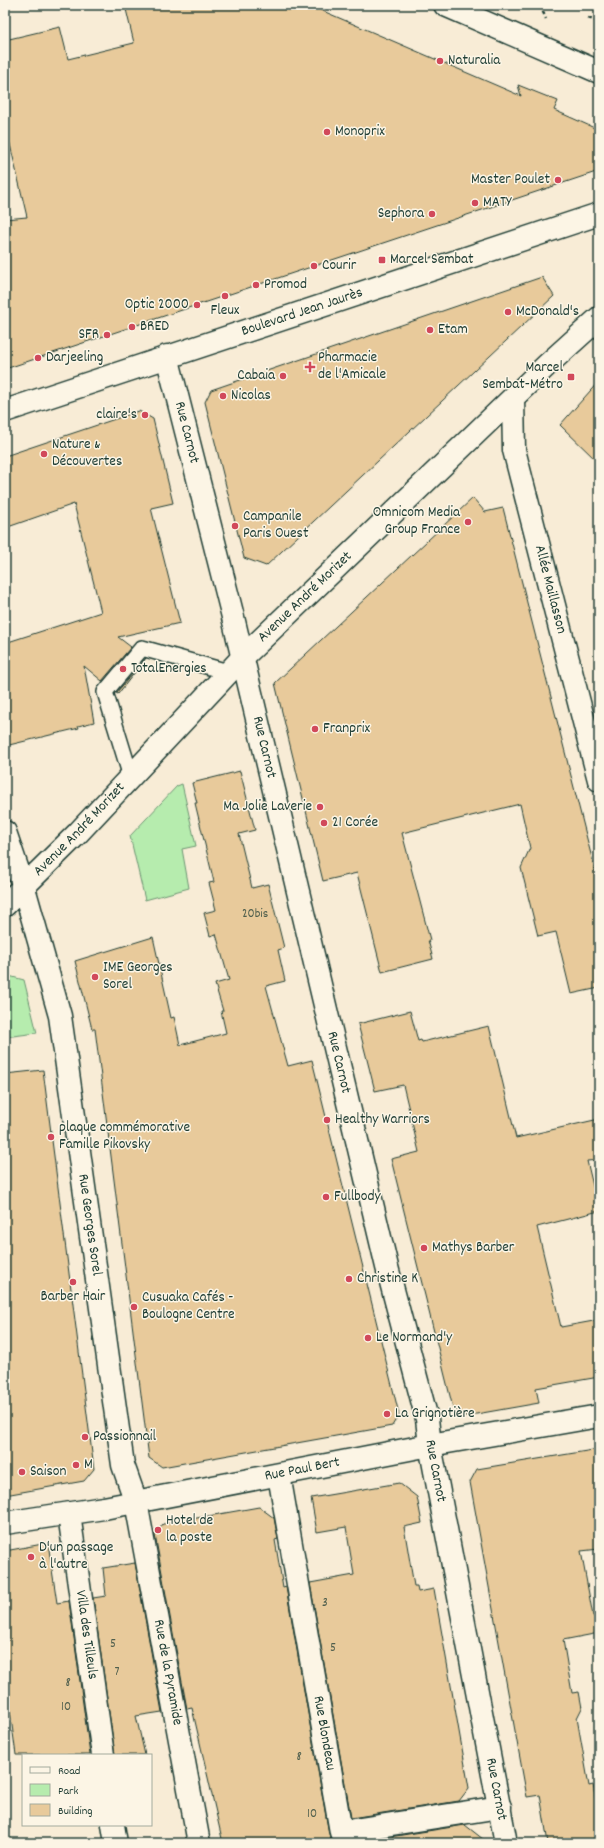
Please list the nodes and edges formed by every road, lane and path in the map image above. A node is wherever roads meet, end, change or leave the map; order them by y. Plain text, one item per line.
1 (445, 5) edge
2 (588, 18) dead end
3 (599, 22) edge
4 (599, 72) edge
5 (599, 214) edge
6 (599, 318) edge
7 (167, 356) junction
8 (513, 398) junction
9 (5, 411) edge
10 (235, 665) junction
11 (131, 777) junction
12 (599, 780) edge
13 (5, 832) edge
14 (24, 888) junction
15 (5, 905) edge
16 (5, 914) edge
17 (599, 1416) edge
18 (430, 1445) junction
19 (279, 1475) junction
20 (136, 1502) junction
21 (69, 1514) junction
22 (5, 1524) edge
23 (103, 1754) edge
24 (500, 1807) junction
25 (113, 1826) edge
26 (116, 1843) edge
27 (199, 1843) edge
28 (506, 1843) edge

1 - 4 street
2 - 3 path
5 - 7 street, Boulevard Jean Jaurès
6 - 8 street, Avenue André Morizet
7 - 9 street, Boulevard Jean Jaurès
7 - 10 street, Rue Carnot
8 - 10 street, Avenue André Morizet
8 - 12 street, Allée Maillasson
10 - 11 street, Avenue André Morizet
10 - 11 lane
10 - 18 street, Rue Carnot
11 - 14 street, Avenue André Morizet
13 - 14 street, Rue Georges Sorel
14 - 15 street, Avenue André Morizet
14 - 16 street, Avenue André Morizet
14 - 20 street, Rue Georges Sorel
17 - 18 street, Rue Paul Bert
18 - 19 street, Rue Paul Bert
18 - 24 street, Rue Carnot
19 - 20 street, Rue Paul Bert
19 - 24 street, Rue Blondeau
20 - 21 street, Rue Paul Bert
20 - 27 street, Rue de la Pyramide
21 - 22 street, Rue Paul Bert
21 - 23 street, Villa des Tilleuls
24 - 28 street, Rue Carnot
25 - 26 street

